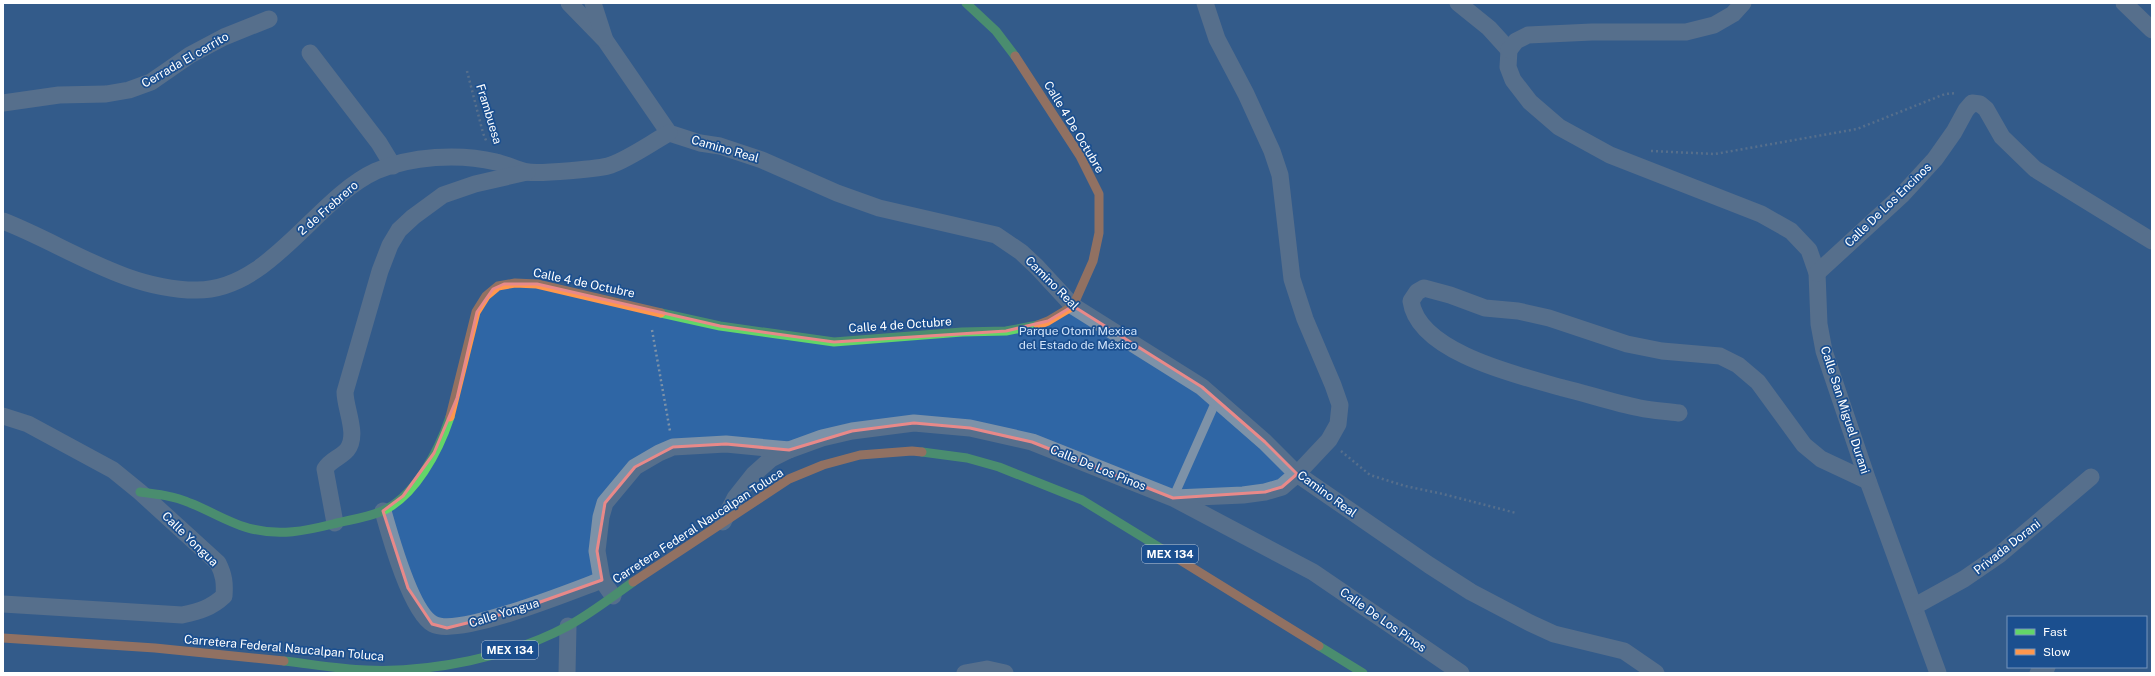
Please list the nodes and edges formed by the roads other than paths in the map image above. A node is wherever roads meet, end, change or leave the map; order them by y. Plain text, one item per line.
1 (569, 3) edge
2 (593, 3) edge
3 (966, 3) edge
4 (1205, 3) edge
5 (1458, 3) edge
6 (1743, 3) edge
7 (2124, 3) edge
8 (269, 19) dead end
9 (2152, 30) edge
10 (605, 40) junction
11 (1509, 50) junction
12 (310, 53) dead end
13 (3, 103) edge
14 (669, 133) junction
15 (393, 166) junction
16 (527, 172) junction
17 (3, 221) edge
18 (2152, 241) edge
19 (1817, 273) junction
20 (1073, 306) junction
21 (1217, 399) junction
22 (1679, 413) dead end
23 (3, 416) edge
24 (789, 450) junction
25 (1297, 474) junction
26 (2091, 477) dead end
27 (1868, 481) junction
28 (140, 492) junction
29 (1173, 498) junction
30 (383, 511) junction
31 (722, 522) junction
32 (335, 523) junction
33 (602, 580) junction
34 (613, 596) junction
35 (3, 604) edge
36 (1915, 606) junction
37 (568, 626) junction
38 (3, 638) edge
39 (567, 673) edge
40 (965, 673) edge
41 (1005, 673) edge
42 (1363, 673) edge
43 (1461, 673) edge
44 (1656, 673) edge
45 (1938, 673) edge

1 - 10 street
2 - 10 street
3 - 20 main road, Calle 4 De Octubre
4 - 25 street
5 - 11 street
6 - 11 street
7 - 9 street
8 - 13 street, Cerrada El cerrito
10 - 14 street
11 - 19 street, Calle San Miguel Durani
12 - 15 street
14 - 16 street, 2 de Frebrero
14 - 20 street, Camino Real
15 - 16 street, 2 de Frebrero
15 - 17 street, 2 de Frebrero
16 - 32 street
18 - 19 street, Calle De Los Encinos
19 - 27 street, Calle San Miguel Durani
20 - 21 street, Camino Real
20 - 30 main road, Calle 4 de Octubre
21 - 25 street, Camino Real
21 - 29 lane
22 - 27 street
23 - 28 street, Calle Yongua
24 - 29 street, Calle De Los Pinos
24 - 31 street, Calle De Los Pinos
24 - 33 street
25 - 29 street
25 - 44 street, Camino Real
26 - 36 street, Privada Dorani
27 - 36 street, Calle San Miguel Durani
28 - 32 main road, Calle 4 de Octubre
28 - 35 street, Calle Yongua
29 - 43 street, Calle De Los Pinos
30 - 32 main road, Calle 4 de Octubre
30 - 33 street, Calle Yongua
31 - 34 main road, Carretera Federal Naucalpan Toluca / MEX 134
31 - 42 main road, Carretera Federal Naucalpan Toluca / MEX 134
33 - 34 street
34 - 37 main road, Carretera Federal Naucalpan Toluca / MEX 134
36 - 45 street, Calle San Miguel Durani
37 - 38 main road, Carretera Federal Naucalpan Toluca / MEX 134
37 - 39 street
40 - 41 street

